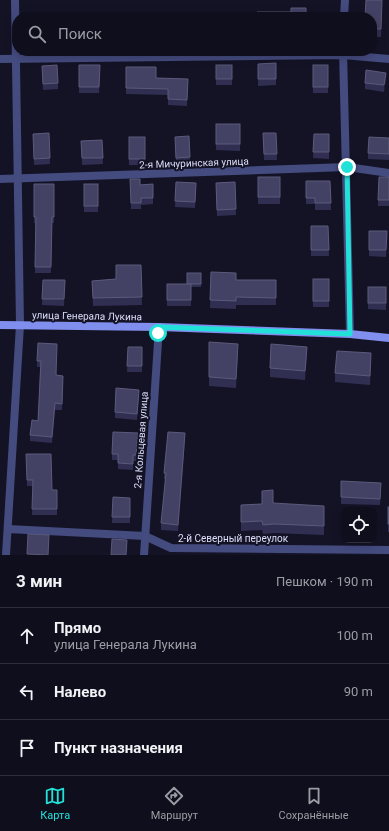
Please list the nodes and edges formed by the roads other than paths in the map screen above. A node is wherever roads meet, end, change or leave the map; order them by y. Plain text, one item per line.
1 (14, 0) edge
2 (344, 0) edge
3 (14, 12) edge
4 (344, 12) edge
5 (16, 56) edge
6 (180, 56) edge
7 (343, 56) edge
8 (366, 56) edge
9 (0, 58) edge
10 (16, 59) junction
11 (389, 59) edge
12 (347, 167) junction
13 (389, 172) edge
14 (0, 179) edge
15 (16, 179) junction
16 (0, 325) edge
17 (20, 325) junction
18 (159, 327) junction
19 (350, 334) junction
20 (389, 338) edge
21 (8, 529) junction
22 (145, 536) junction
23 (312, 548) junction
24 (389, 550) edge
25 (6, 555) edge
26 (144, 555) edge
27 (319, 555) edge

1 - 3 street
2 - 4 street
5 - 10 street
6 - 10 street
7 - 12 street
8 - 11 street
9 - 10 street
10 - 15 street
12 - 13 street, 2-я Мичуринская улица
12 - 15 street, 2-я Мичуринская улица
12 - 19 street
14 - 15 street, 2-я Мичуринская улица
15 - 17 street
16 - 17 main road, улица Генерала Лукина
17 - 18 main road, улица Генерала Лукина
17 - 21 street
18 - 19 main road, улица Генерала Лукина
18 - 22 street, 2-я Кольцевая улица
19 - 20 main road, улица Генерала Лукина
21 - 22 street, 2-й Северный переулок
21 - 25 street
22 - 23 street, 2-й Северный переулок
22 - 26 street, 2-я Кольцевая улица
23 - 24 street, 2-й Северный переулок
23 - 27 street

